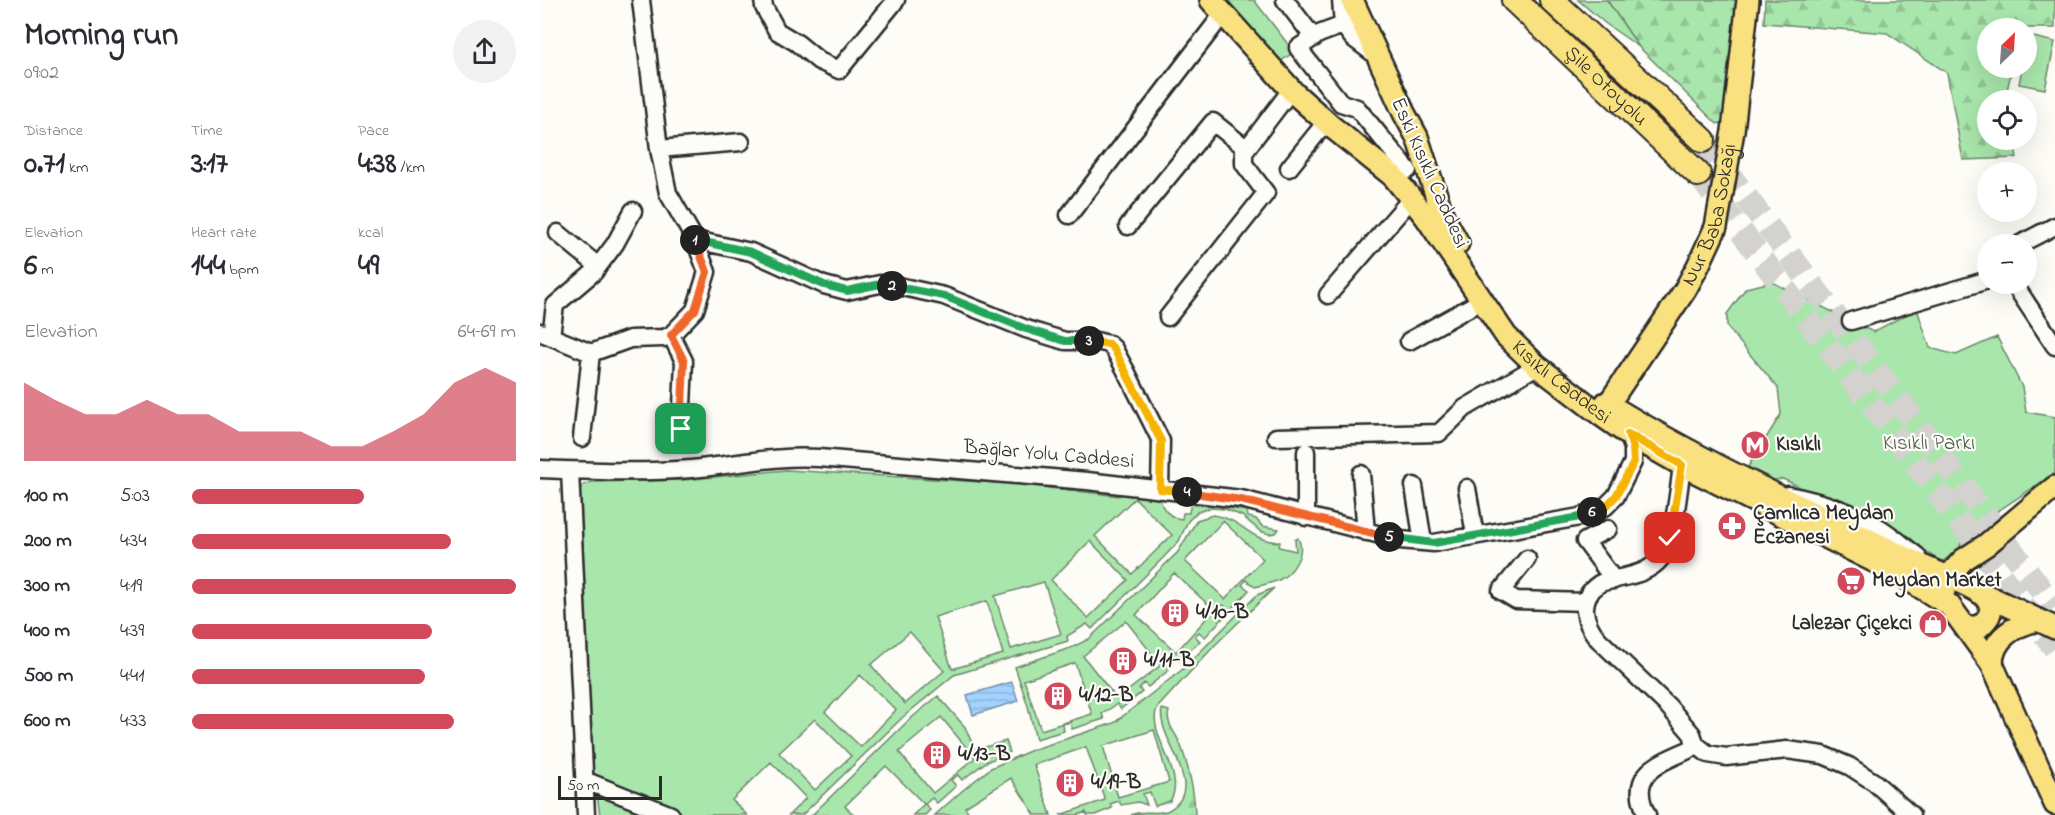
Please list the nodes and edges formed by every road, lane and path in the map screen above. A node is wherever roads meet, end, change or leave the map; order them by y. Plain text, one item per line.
1 (641, 0) edge
2 (763, 0) edge
3 (896, 0) edge
4 (1285, 0) edge
5 (1341, 0) edge
6 (1352, 0) edge
7 (1514, 0) edge
8 (1748, 0) edge
9 (1558, 4) edge
10 (1217, 7) edge
11 (1343, 25) junction
12 (1314, 38) junction
13 (1378, 57) junction
14 (1291, 90) junction
15 (1326, 122) junction
16 (1418, 139) junction
17 (1703, 140) tunnel mouth
18 (741, 142) dead end
19 (659, 149) junction
20 (1246, 149) junction
21 (1289, 168) dead end
22 (1401, 173) junction
23 (1698, 174) tunnel mouth
24 (1411, 199) junction
25 (633, 211) dead end
26 (1069, 215) dead end
27 (1128, 226) dead end
28 (2055, 226) edge
29 (558, 233) dead end
30 (2037, 235) edge
31 (695, 240) junction
32 (598, 266) junction
33 (1977, 283) edge
34 (2021, 294) edge
35 (1328, 295) dead end
36 (1481, 301) junction
37 (1168, 317) dead end
38 (1851, 321) dead end
39 (545, 334) edge
40 (671, 335) junction
41 (1409, 341) dead end
42 (2055, 346) edge
43 (591, 353) junction
44 (1537, 366) junction
45 (1604, 410) junction
46 (681, 429) dead end
47 (1628, 434) junction
48 (1276, 437) dead end
49 (582, 438) dead end
50 (1306, 452) dead end
51 (1682, 465) junction
52 (540, 469) edge
53 (570, 471) junction
54 (1361, 474) dead end
55 (1414, 486) dead end
56 (2055, 487) edge
57 (1467, 488) dead end
58 (1160, 489) junction
59 (1306, 517) junction
60 (1608, 530) dead end
61 (1366, 532) junction
62 (1474, 535) junction
63 (1423, 542) junction
64 (1986, 545) junction
65 (1527, 559) dead end
66 (1947, 578) junction
67 (1614, 580) junction
68 (1979, 591) junction
69 (1586, 602) junction
70 (1949, 605) junction
71 (2047, 624) edge
72 (1966, 627) junction
73 (1992, 664) junction
74 (1695, 744) junction
75 (584, 780) junction
76 (2055, 804) edge
77 (586, 815) edge
78 (671, 815) edge
79 (1647, 815) edge
80 (1911, 815) edge

1 - 19 street
2 - 3 street
4 - 12 street
5 - 11 street
6 - 13 main road, Eski Kısıklı Caddesi
7 - 23 highway, Şile Otoyolu
8 - 45 main road, Nur Baba Sokağı
9 - 17 highway, Şile Otoyolu
10 - 14 main road, Kısıklı Caddesi
10 - 26 street
11 - 12 street
11 - 13 street
12 - 22 street
13 - 16 main road, Eski Kısıklı Caddesi
14 - 15 main road, Kısıklı Caddesi
14 - 20 street
15 - 21 street
15 - 22 main road, Kısıklı Caddesi
16 - 22 main road
16 - 45 main road, Eski Kısıklı Caddesi
18 - 19 street
19 - 31 street
20 - 27 street
20 - 37 street
22 - 24 main road, Kısıklı Caddesi
24 - 35 street
24 - 36 main road, Kısıklı Caddesi
25 - 32 street
28 - 30 street
29 - 32 street
31 - 40 street
31 - 58 street
32 - 39 street
33 - 38 street
34 - 42 street
36 - 41 street
36 - 44 main road, Kısıklı Caddesi
39 - 43 street
40 - 43 street
40 - 46 street
43 - 49 street
44 - 45 main road, Kısıklı Caddesi
44 - 48 street
45 - 47 main road, Kısıklı Caddesi
45 - 66 main road, Kısıklı Caddesi
47 - 51 main road, Kısıklı Caddesi
47 - 62 street, Bağlar Yolu Caddesi
50 - 59 street
51 - 67 street
51 - 70 main road, Kısıklı Caddesi
52 - 53 street, Bağlar Yolu Caddesi
53 - 58 street, Bağlar Yolu Caddesi
53 - 75 street
54 - 61 street
55 - 63 street
56 - 64 main road
57 - 62 street
58 - 59 street, Bağlar Yolu Caddesi
59 - 61 street, Bağlar Yolu Caddesi
60 - 67 street
61 - 63 street, Bağlar Yolu Caddesi
62 - 63 street, Bağlar Yolu Caddesi
64 - 66 main road
64 - 68 main road
65 - 69 street
66 - 68 main road, Kısıklı Caddesi
66 - 70 main road
67 - 69 street
68 - 71 main road, Kısıklı Caddesi
68 - 72 main road
69 - 74 street
70 - 72 main road, Kısıklı Caddesi
71 - 73 main road
72 - 73 main road, Kısıklı Caddesi
73 - 76 main road, Kısıklı Caddesi
74 - 79 street
74 - 80 street
75 - 77 street
75 - 78 street

